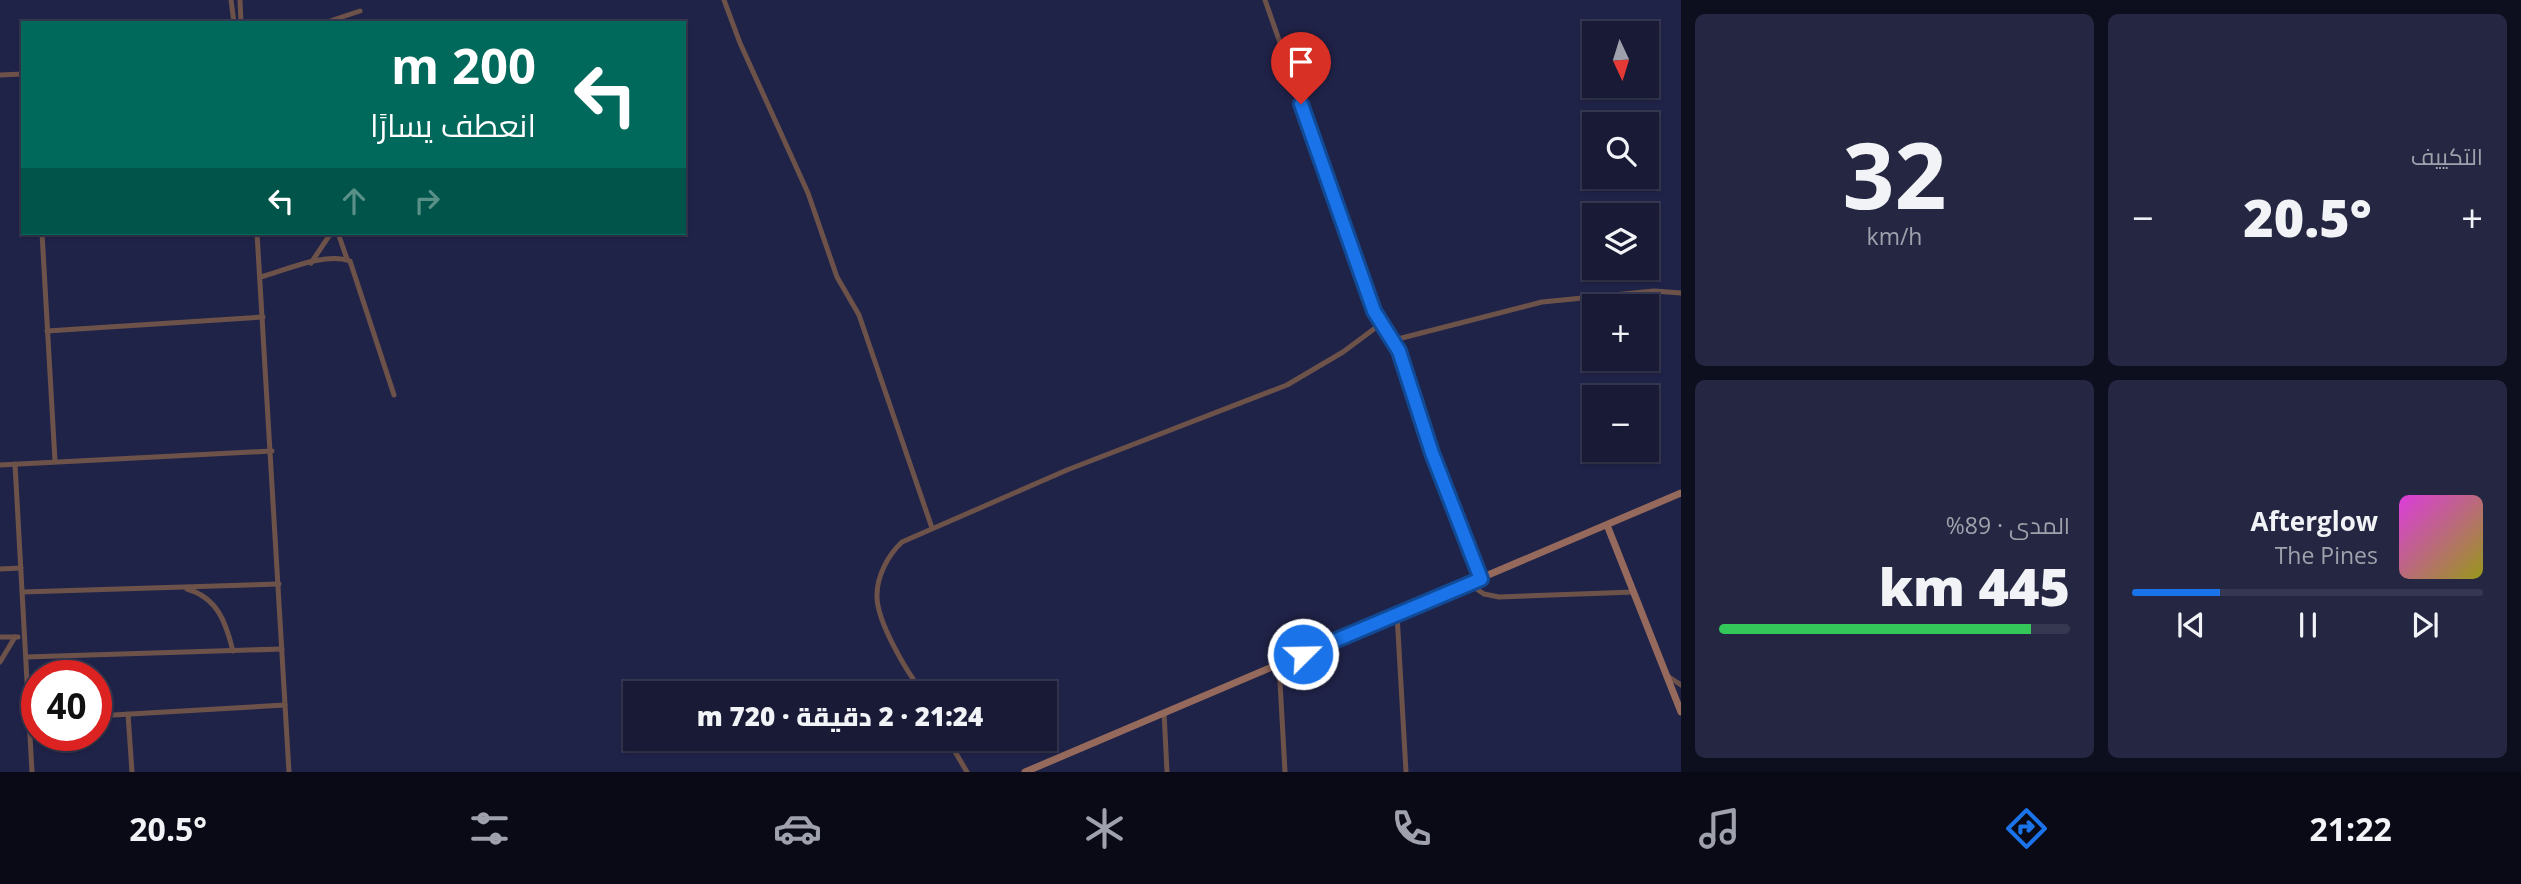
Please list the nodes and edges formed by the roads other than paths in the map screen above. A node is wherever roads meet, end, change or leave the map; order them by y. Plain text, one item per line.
1 (231, 0) edge
2 (240, 0) edge
3 (724, 0) edge
4 (1265, 0) edge
5 (360, 11) dead end
6 (234, 21) edge
7 (241, 21) edge
8 (330, 21) edge
9 (21, 74) edge
10 (0, 75) edge
11 (42, 235) edge
12 (257, 235) edge
13 (330, 235) edge
14 (339, 235) edge
15 (347, 259) junction
16 (312, 263) junction
17 (261, 277) junction
18 (1681, 293) edge
19 (263, 317) junction
20 (1382, 323) junction
21 (47, 331) junction
22 (1394, 340) junction
23 (394, 396) dead end
24 (272, 451) junction
25 (55, 461) junction
26 (15, 464) junction
27 (0, 465) edge
28 (1681, 494) edge
29 (1607, 525) junction
30 (932, 528) junction
31 (21, 568) junction
32 (0, 569) edge
33 (1481, 579) junction
34 (279, 584) junction
35 (1469, 584) junction
36 (181, 587) junction
37 (22, 592) junction
38 (1634, 592) junction
39 (1397, 614) junction
40 (25, 636) junction
41 (0, 637) edge
42 (15, 637) junction
43 (282, 649) junction
44 (233, 651) junction
45 (26, 657) junction
46 (26, 660) edge
47 (0, 662) edge
48 (1279, 664) junction
49 (1666, 675) junction
50 (914, 681) edge
51 (1681, 685) edge
52 (285, 705) junction
53 (1164, 712) junction
54 (1681, 712) edge
55 (128, 714) junction
56 (112, 715) edge
57 (31, 751) edge
58 (955, 751) edge
59 (32, 772) edge
60 (132, 772) edge
61 (289, 772) edge
62 (967, 772) edge
63 (1025, 772) edge
64 (1167, 772) edge
65 (1285, 772) edge
66 (1406, 772) edge

1 - 6 street
2 - 7 street
3 - 30 street
4 - 20 street
5 - 8 street
9 - 10 street
11 - 21 street
12 - 17 street
13 - 16 street
14 - 15 street
15 - 16 street
15 - 23 street
16 - 17 street
17 - 19 street
18 - 22 street
19 - 21 street
19 - 24 street
20 - 22 street
20 - 30 street
21 - 25 street
22 - 33 street
24 - 25 street
24 - 34 street
25 - 26 street
26 - 27 street
26 - 31 street
28 - 29 street
29 - 33 street
29 - 38 street
30 - 50 street
31 - 32 street
31 - 37 street
33 - 35 street
34 - 36 street
34 - 43 street
35 - 38 street
35 - 39 street
36 - 37 street
36 - 44 street
37 - 40 street
38 - 49 street
39 - 48 street
39 - 66 street
40 - 42 street
40 - 45 street
41 - 42 street
42 - 47 street
43 - 44 street
43 - 52 street
44 - 45 street
45 - 46 street
48 - 53 street
48 - 65 street
49 - 51 street
49 - 54 street
52 - 55 street
52 - 61 street
53 - 63 street
53 - 64 street
55 - 56 street
55 - 60 street
57 - 59 street
58 - 62 street

